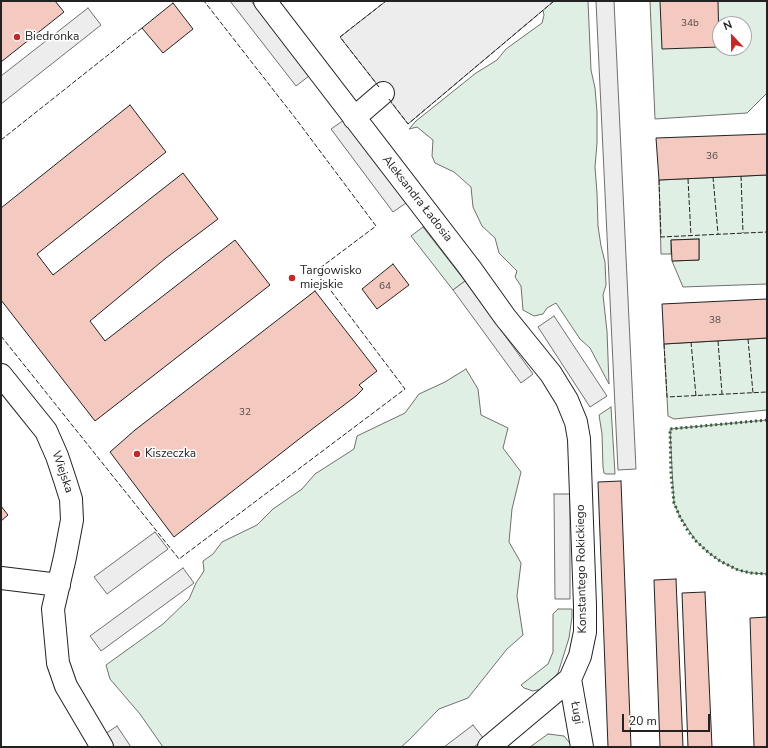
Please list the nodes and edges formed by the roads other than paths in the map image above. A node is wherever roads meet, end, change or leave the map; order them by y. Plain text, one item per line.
1 (265, 1) edge
2 (383, 93) dead end
3 (354, 118) junction
4 (1, 375) edge
5 (567, 400) joint
6 (1, 578) edge
7 (59, 586) junction
8 (570, 679) junction
9 (102, 747) edge
10 (489, 747) edge
11 (582, 747) edge

1 - 3 street, Aleksandra Ładosia
2 - 3 street
3 - 5 street, Aleksandra Ładosia
4 - 7 street, Wiejska
5 - 8 street, Konstantego Rokickiego
6 - 7 street
7 - 9 street, Wiejska
8 - 10 street, Konstantego Rokickiego
8 - 11 street, Ługi

